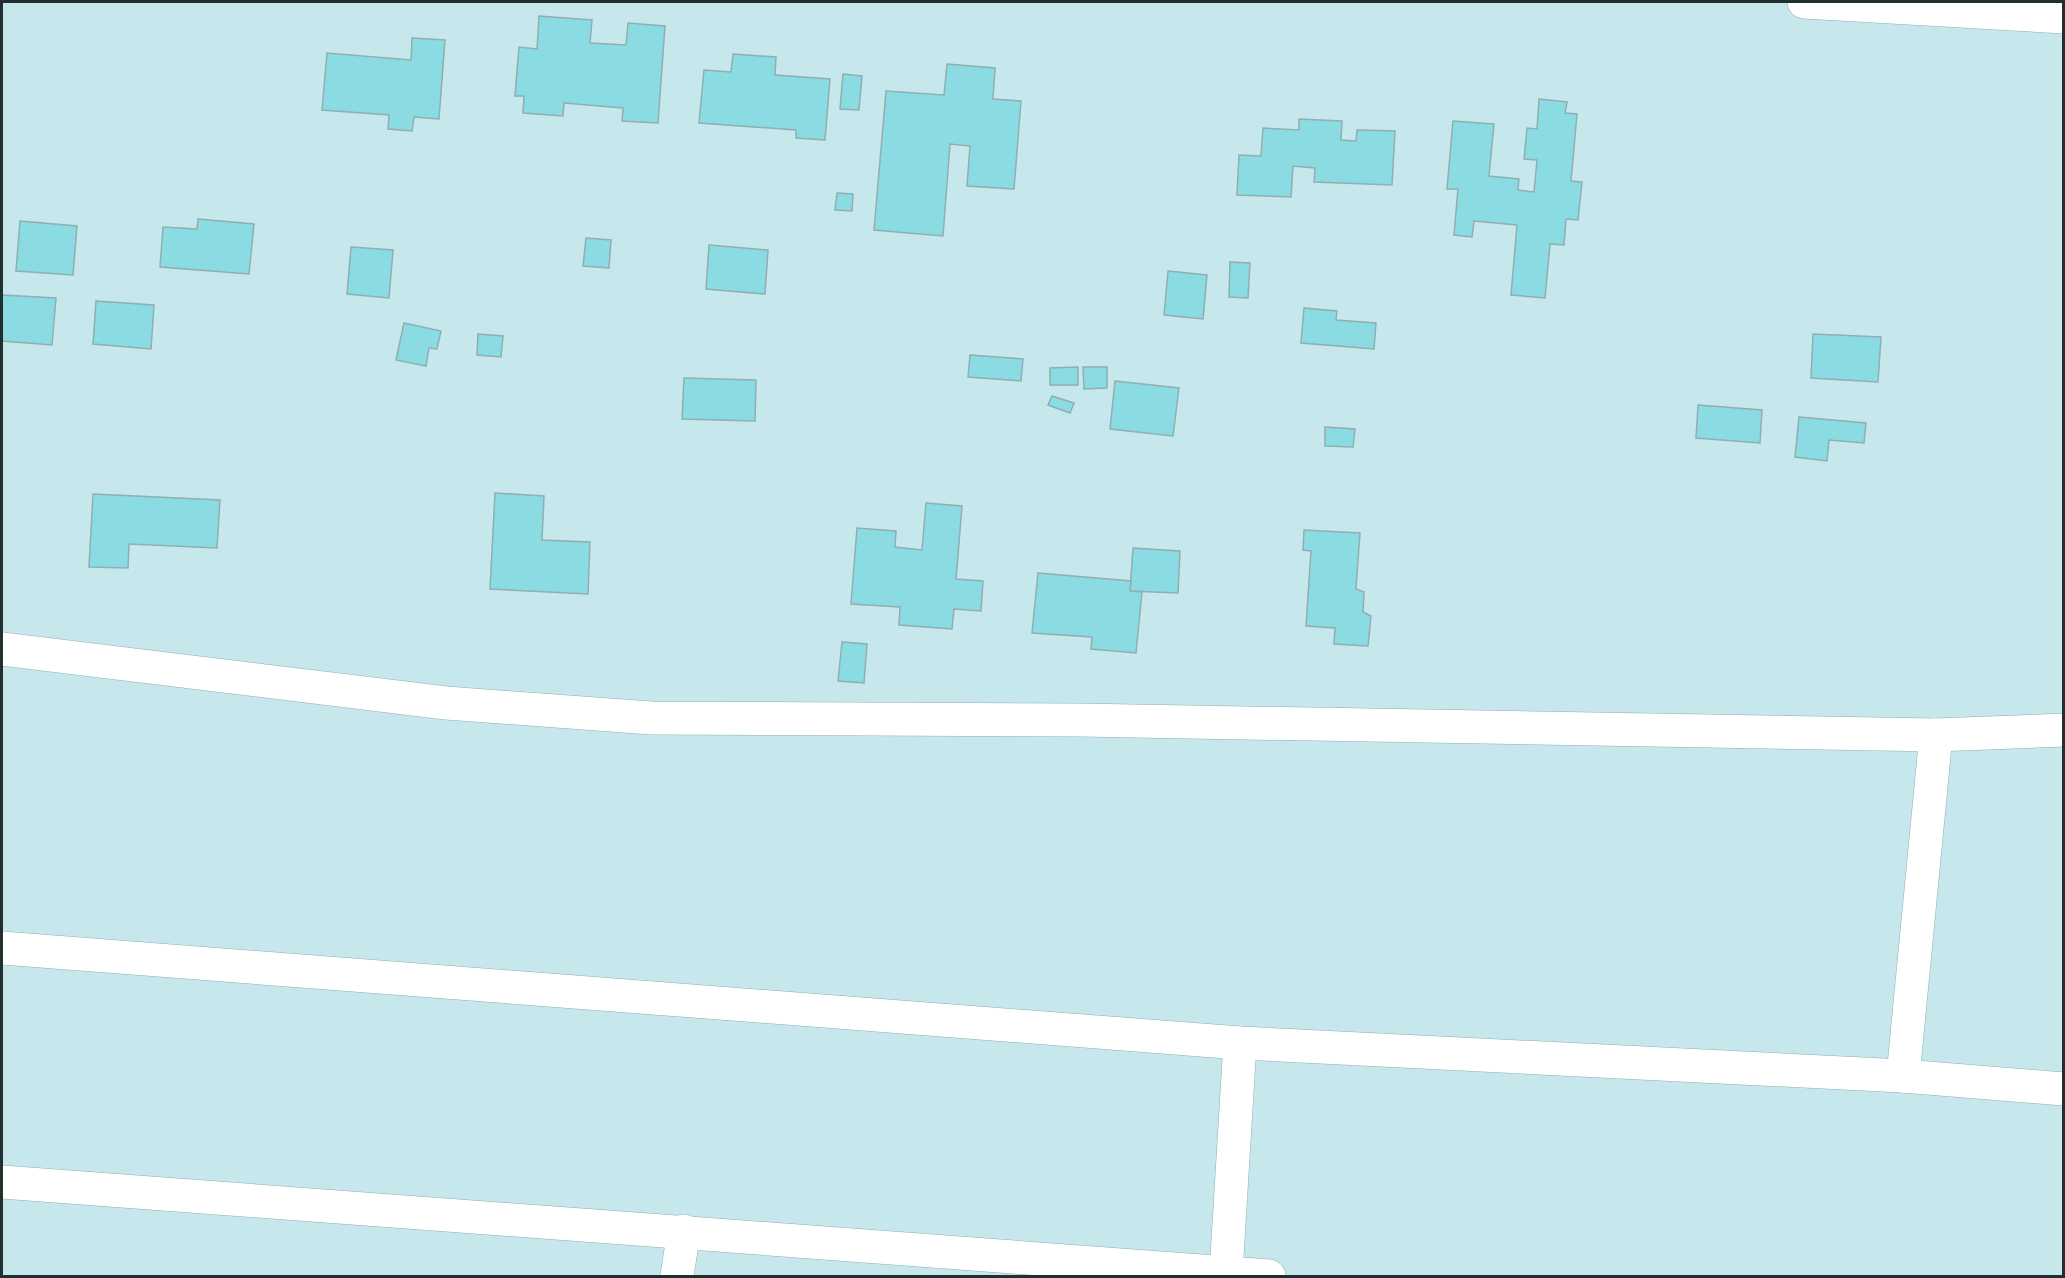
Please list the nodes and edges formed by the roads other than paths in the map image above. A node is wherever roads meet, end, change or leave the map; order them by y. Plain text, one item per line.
1 (1804, 2) edge
2 (2060, 11) edge
3 (2, 649) edge
4 (2064, 730) edge
5 (1936, 735) junction
6 (2, 948) edge
7 (1240, 1042) junction
8 (1903, 1077) junction
9 (2064, 1089) edge
10 (2, 1182) edge
11 (684, 1231) junction
12 (1226, 1273) junction
13 (677, 1276) edge
14 (1269, 1276) edge

1 - 2 street
3 - 5 street
4 - 5 street
5 - 8 street
6 - 7 street
7 - 8 street
7 - 12 street
8 - 9 street
10 - 11 street
11 - 12 street
11 - 13 street
12 - 14 street

